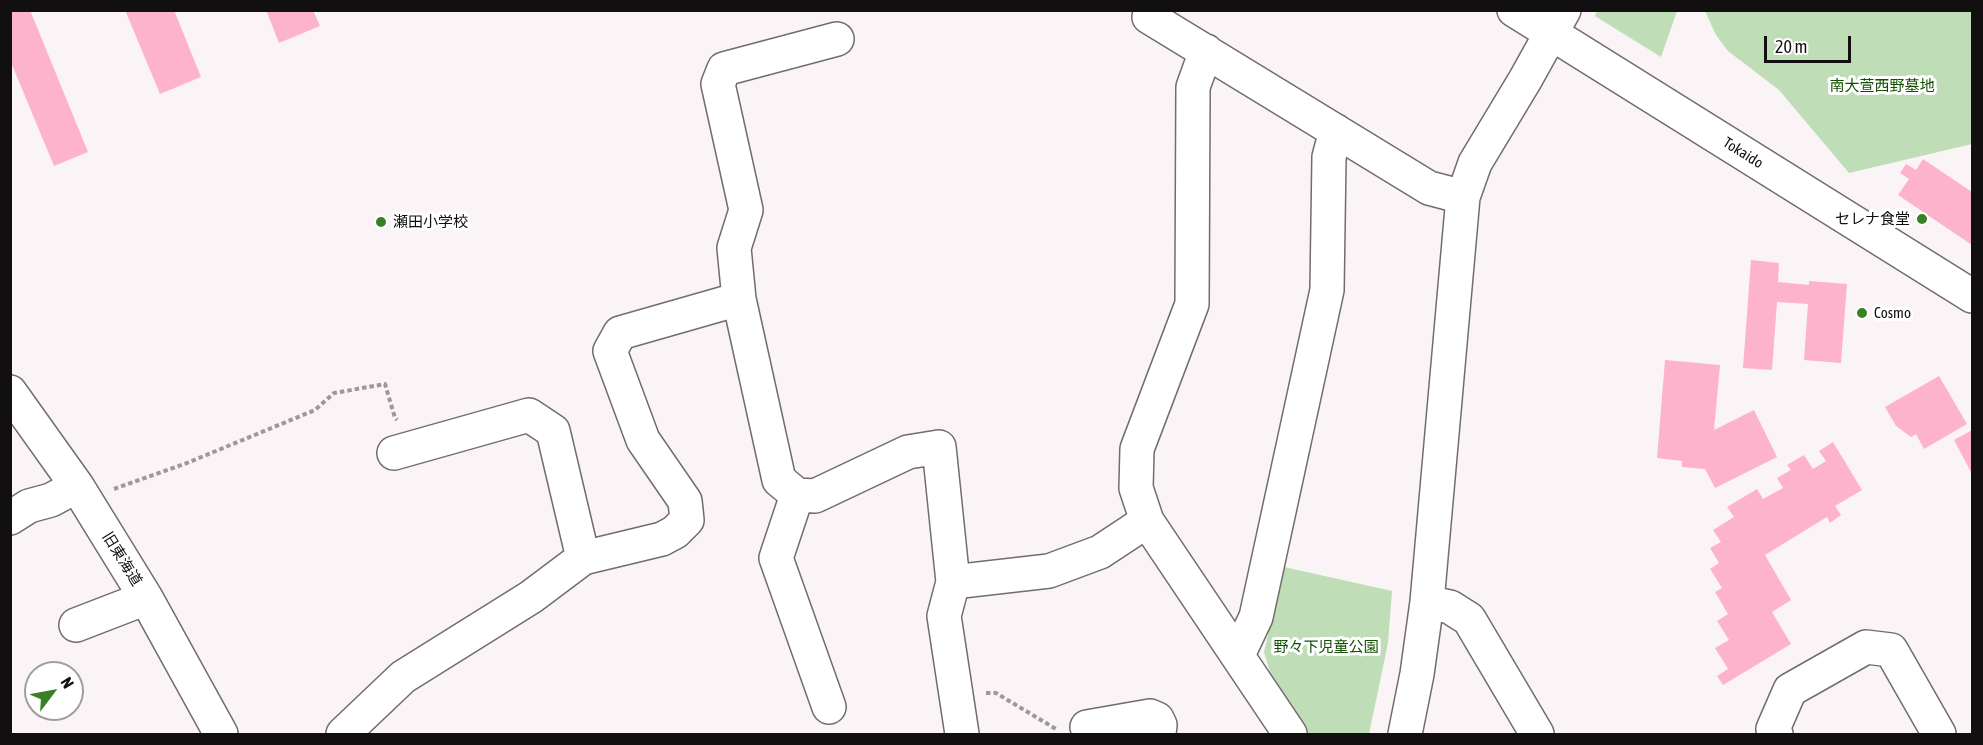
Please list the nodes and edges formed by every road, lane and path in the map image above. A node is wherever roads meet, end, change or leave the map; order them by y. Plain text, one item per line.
1 (1514, 10) edge
2 (1149, 16) dead end
3 (1557, 22) edge
4 (837, 39) dead end
5 (1206, 51) junction
6 (1336, 131) junction
7 (1463, 197) junction
8 (1972, 296) edge
9 (739, 299) junction
10 (14, 403) edge
11 (404, 443) joint
12 (82, 493) junction
13 (797, 495) junction
14 (10, 518) edge
15 (1147, 521) junction
16 (583, 558) junction
17 (953, 582) junction
18 (146, 598) junction
19 (1427, 602) junction
20 (76, 625) dead end
21 (1238, 655) junction
22 (955, 693) junction
23 (829, 707) dead end
24 (1087, 727) joint
25 (221, 735) edge
26 (343, 735) edge
27 (962, 735) edge
28 (1159, 735) edge
29 (1290, 735) edge
30 (1405, 735) edge
31 (1537, 735) edge
32 (1776, 735) edge
33 (1939, 735) edge

1 - 3 main road, Tokaido
2 - 5 main road
3 - 7 main road
3 - 8 main road, Tokaido
4 - 9 main road
5 - 6 main road
5 - 15 main road
6 - 7 main road
6 - 21 main road
7 - 19 main road
9 - 13 main road
9 - 16 main road
10 - 12 main road, 旧東海道
11 - 12 path
11 - 16 main road
12 - 14 main road
12 - 18 main road, 旧東海道
13 - 17 main road
13 - 23 main road
15 - 17 main road
15 - 21 main road
16 - 26 main road
17 - 22 main road
18 - 20 main road
18 - 25 main road, 旧東海道
19 - 30 main road
19 - 31 main road
21 - 29 main road
22 - 24 path
22 - 27 main road
24 - 28 main road
32 - 33 main road

